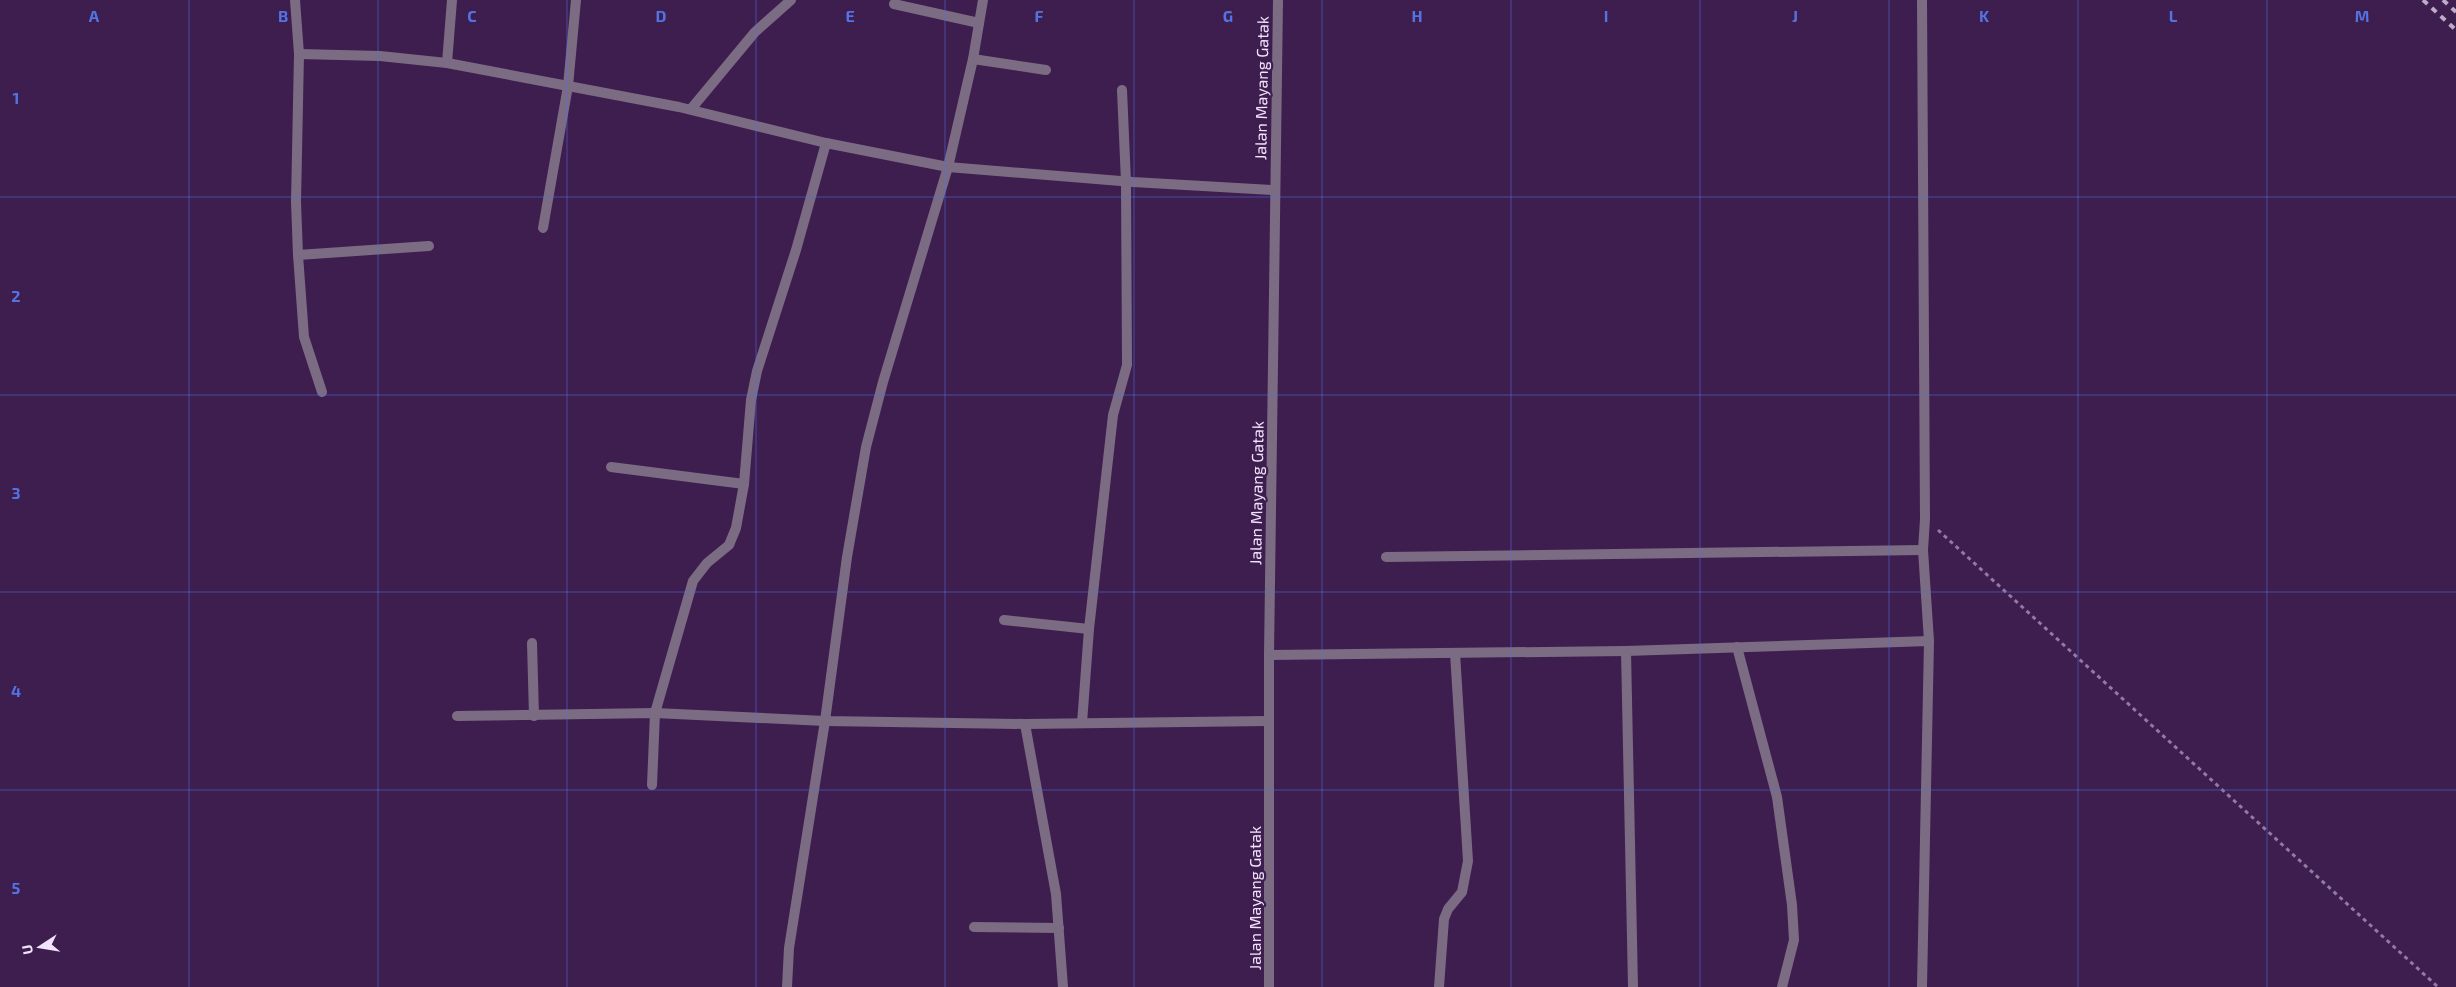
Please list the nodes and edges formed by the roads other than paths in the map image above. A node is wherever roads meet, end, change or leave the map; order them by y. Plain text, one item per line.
1 (295, 0) edge
2 (452, 0) edge
3 (576, 0) edge
4 (791, 0) edge
5 (983, 0) edge
6 (1278, 0) edge
7 (1922, 0) edge
8 (894, 4) dead end
9 (979, 23) junction
10 (299, 54) junction
11 (973, 59) junction
12 (447, 63) junction
13 (1046, 70) dead end
14 (568, 86) junction
15 (1122, 90) dead end
16 (691, 109) junction
17 (826, 143) junction
18 (948, 167) junction
19 (1126, 182) junction
20 (1274, 190) junction
21 (542, 228) dead end
22 (429, 246) dead end
23 (298, 255) junction
24 (322, 392) dead end
25 (611, 467) dead end
26 (744, 484) junction
27 (1923, 550) junction
28 (1386, 557) dead end
29 (1004, 620) dead end
30 (1089, 629) junction
31 (1929, 641) junction
32 (532, 643) dead end
33 (1737, 647) junction
34 (1626, 651) junction
35 (1269, 654) junction
36 (1455, 654) junction
37 (655, 713) junction
38 (458, 716) dead end
39 (534, 716) junction
40 (825, 721) junction
41 (1268, 721) junction
42 (1082, 723) junction
43 (1025, 724) junction
44 (652, 785) dead end
45 (974, 927) dead end
46 (1059, 928) junction
47 (787, 987) edge
48 (1063, 987) edge
49 (1269, 987) edge
50 (1439, 987) edge
51 (1633, 987) edge
52 (1782, 987) edge
53 (1922, 987) edge

1 - 10 street
2 - 12 street
3 - 14 street
4 - 16 street
5 - 9 street
6 - 20 street, Jalan Mayang Gatak
7 - 27 street
8 - 9 street
9 - 11 street
10 - 12 street
10 - 23 street
11 - 13 street
11 - 18 street
12 - 14 street
14 - 16 street
14 - 21 street
15 - 19 street
16 - 17 street
17 - 18 street
17 - 26 street
18 - 19 street
18 - 40 street
19 - 20 street
19 - 30 street
20 - 35 street, Jalan Mayang Gatak
22 - 23 street
23 - 24 street
25 - 26 street
26 - 37 street
27 - 28 street
27 - 31 street
29 - 30 street
30 - 42 street
31 - 33 street
31 - 53 street
32 - 39 street
33 - 34 street
33 - 52 street
34 - 36 street
34 - 51 street
35 - 36 street
35 - 41 street, Jalan Mayang Gatak
36 - 50 street
37 - 39 street
37 - 40 street
37 - 44 street
38 - 39 street
40 - 43 street
40 - 47 street
41 - 42 street
41 - 49 street, Jalan Mayang Gatak
42 - 43 street
43 - 46 street
45 - 46 street
46 - 48 street

